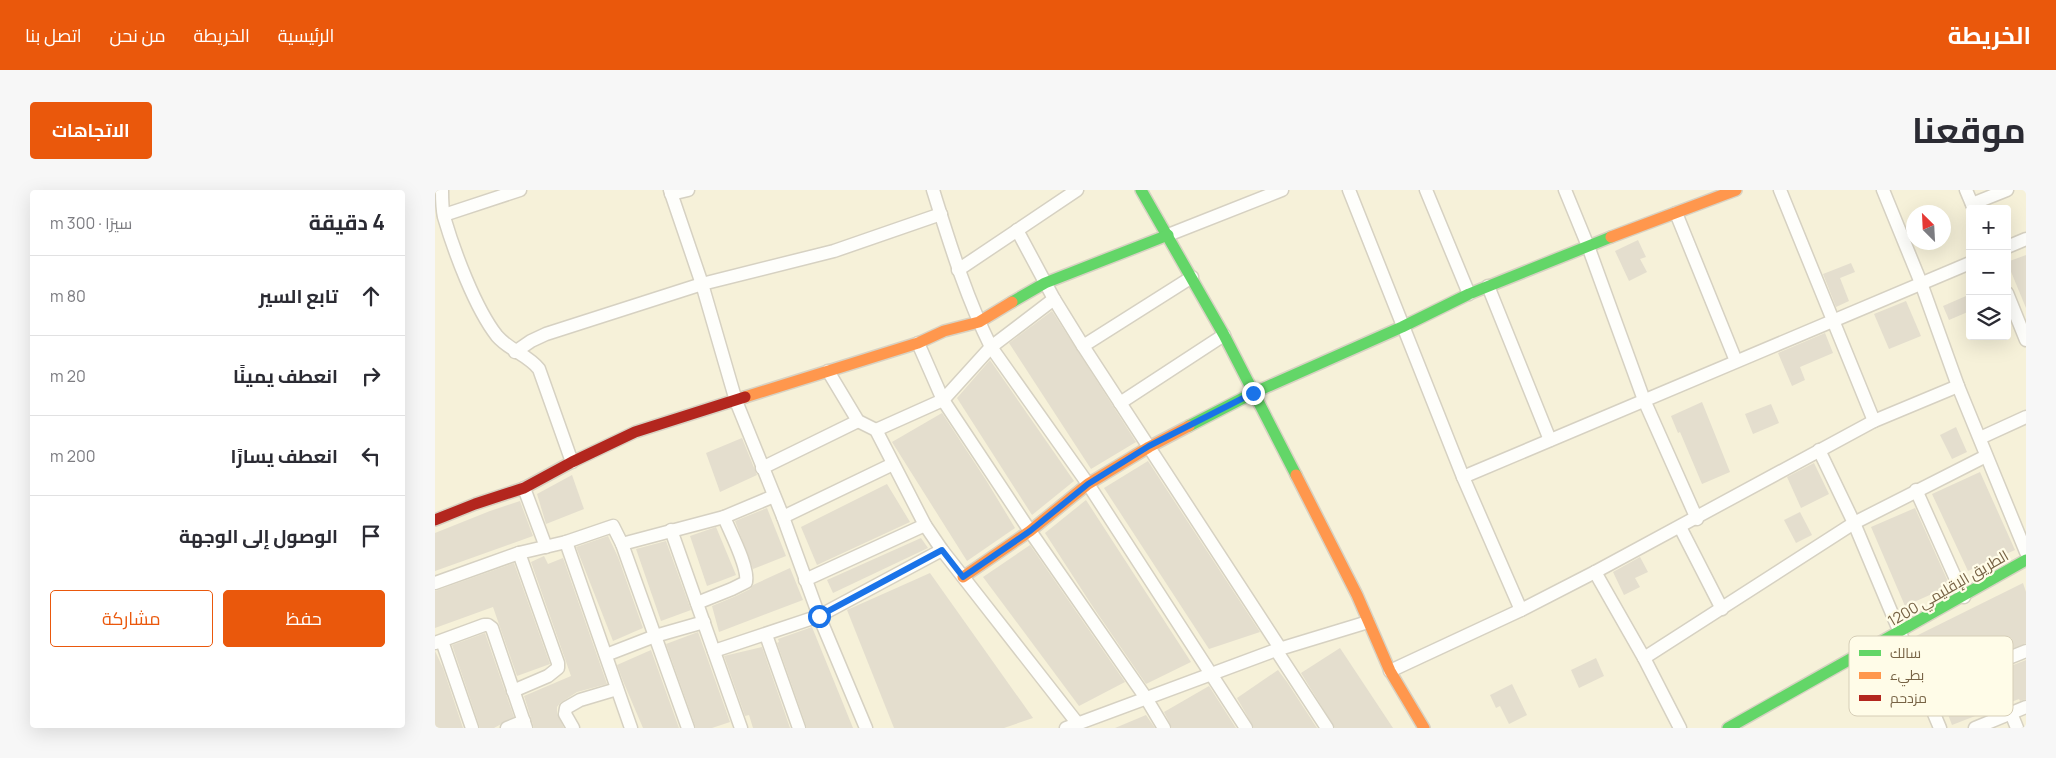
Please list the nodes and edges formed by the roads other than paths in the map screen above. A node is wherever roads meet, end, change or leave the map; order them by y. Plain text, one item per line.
1 (442, 190) edge
2 (520, 190) edge
3 (689, 190) edge
4 (933, 190) edge
5 (1077, 190) edge
6 (1141, 190) edge
7 (1281, 190) edge
8 (1349, 190) edge
9 (1426, 190) edge
10 (1565, 190) edge
11 (1736, 190) edge
12 (1780, 190) edge
13 (1966, 190) edge
14 (2007, 190) edge
15 (1885, 191) edge
16 (670, 192) edge
17 (1256, 195) edge
18 (1704, 196) edge
19 (1973, 205) edge
20 (1975, 205) edge
21 (1676, 213) junction
22 (941, 214) junction
23 (444, 215) junction
24 (1017, 230) junction
25 (1168, 234) junction
26 (2026, 239) edge
27 (2011, 245) edge
28 (1588, 246) junction
29 (1966, 265) edge
30 (958, 270) junction
31 (1192, 277) junction
32 (1045, 283) junction
33 (1921, 283) junction
34 (702, 284) junction
35 (1488, 286) junction
36 (1469, 294) junction
37 (2008, 295) edge
38 (1054, 299) junction
39 (1834, 320) junction
40 (979, 322) junction
41 (1402, 327) junction
42 (1224, 335) junction
43 (2026, 340) edge
44 (917, 343) junction
45 (1083, 346) junction
46 (991, 347) junction
47 (515, 352) junction
48 (1736, 361) junction
49 (828, 372) junction
50 (1958, 386) junction
51 (1253, 393) junction
52 (943, 400) junction
53 (1644, 400) junction
54 (736, 401) junction
55 (1120, 403) junction
56 (2026, 417) edge
57 (858, 421) junction
58 (1875, 421) junction
59 (876, 430) junction
60 (1980, 438) junction
61 (1550, 440) junction
62 (1149, 446) junction
63 (1819, 450) junction
64 (1986, 456) junction
65 (572, 462) junction
66 (893, 464) junction
67 (763, 468) junction
68 (1463, 477) junction
69 (1088, 484) junction
70 (524, 488) junction
71 (1917, 490) junction
72 (774, 496) junction
73 (724, 517) junction
74 (783, 517) junction
75 (1697, 518) junction
76 (435, 520) edge
77 (1854, 523) junction
78 (925, 525) junction
79 (1680, 527) junction
80 (671, 530) junction
81 (1030, 531) junction
82 (566, 542) junction
83 (622, 544) junction
84 (546, 547) junction
85 (942, 550) junction
86 (2026, 552) edge
87 (519, 554) junction
88 (2026, 560) edge
89 (1595, 572) junction
90 (963, 577) junction
91 (805, 580) junction
92 (435, 583) edge
93 (1964, 597) junction
94 (697, 603) junction
95 (1722, 609) junction
96 (1521, 610) junction
97 (819, 616) junction
98 (704, 622) junction
99 (1369, 622) junction
100 (1900, 633) junction
101 (766, 635) junction
102 (655, 636) junction
103 (1895, 636) edge
104 (1901, 636) edge
105 (438, 642) edge
106 (1278, 649) junction
107 (714, 651) junction
108 (2026, 651) edge
109 (606, 655) junction
110 (2013, 656) edge
111 (1644, 658) junction
112 (1849, 661) edge
113 (1391, 671) junction
114 (1212, 674) junction
115 (617, 689) junction
116 (513, 691) junction
117 (1146, 698) junction
118 (2026, 707) edge
119 (2013, 712) edge
120 (1935, 716) edge
121 (2004, 716) edge
122 (2012, 716) edge
123 (525, 725) edge
124 (1072, 726) edge
125 (472, 728) edge
126 (507, 728) edge
127 (573, 728) edge
128 (631, 728) edge
129 (689, 728) edge
130 (741, 728) edge
131 (799, 728) edge
132 (865, 728) edge
133 (1164, 728) edge
134 (1246, 728) edge
135 (1327, 728) edge
136 (1423, 728) edge
137 (1680, 728) edge
138 (1728, 728) edge
139 (1940, 728) edge
140 (1975, 728) edge
141 (2017, 728) edge

1 - 23 street
2 - 23 street
3 - 16 street
4 - 22 street
5 - 24 street
6 - 25 street
7 - 17 street
8 - 41 street
9 - 36 street
10 - 28 street
11 - 18 street
12 - 39 street
13 - 19 street
14 - 20 street
15 - 33 street
16 - 34 street
17 - 25 street
18 - 21 street
21 - 28 street
21 - 48 street
22 - 30 street
22 - 34 street
23 - 47 street
24 - 30 street
24 - 32 street
25 - 31 street
25 - 32 street
26 - 27 street
28 - 35 street
28 - 53 street
29 - 33 street
30 - 40 street
31 - 42 street
31 - 45 street
32 - 38 street
32 - 40 street
33 - 39 street
33 - 50 street
34 - 47 street
34 - 54 street
35 - 36 street
35 - 61 street
36 - 41 street
37 - 43 street
38 - 45 street
38 - 46 street
39 - 48 street
39 - 58 street
40 - 44 street
40 - 46 street
41 - 51 street
41 - 68 street
42 - 51 street
42 - 55 street
44 - 49 street
44 - 52 street
45 - 55 street
46 - 52 street
46 - 69 street
47 - 65 street
48 - 53 street
49 - 54 street
49 - 57 street
50 - 58 street
50 - 60 street
51 - 62 street
51 - 99 street
52 - 59 street
52 - 81 street
53 - 61 street
53 - 75 street
54 - 65 street
54 - 67 street
55 - 62 street
56 - 60 street
57 - 59 street
57 - 67 street
58 - 63 street
59 - 66 street
60 - 64 street
61 - 68 street
62 - 69 street
62 - 106 street
63 - 75 street
63 - 77 street
64 - 71 street
64 - 86 street
65 - 70 street
66 - 74 street
66 - 78 street
67 - 72 street
68 - 96 street
69 - 81 street
69 - 114 street
70 - 76 street
70 - 84 street
71 - 77 street
71 - 93 street
72 - 73 street
72 - 74 street
73 - 80 street
73 - 94 street
74 - 91 street
75 - 79 street
77 - 95 street
77 - 100 street
78 - 85 street
78 - 91 street
79 - 89 street
79 - 95 street
80 - 83 street
80 - 94 street
81 - 90 street
81 - 117 street
82 - 83 street
82 - 84 street
82 - 109 street
83 - 102 street
84 - 87 street
85 - 90 street
85 - 97 street
87 - 92 street
87 - 116 street
88 - 93 street, الطريق الإقليمي 1200
89 - 96 street
89 - 111 street
90 - 124 street
91 - 97 street
93 - 100 street, الطريق الإقليمي 1200
94 - 98 street
95 - 111 street
96 - 113 street
97 - 101 street
97 - 132 street
98 - 102 street
98 - 107 street
99 - 106 street
99 - 113 street
100 - 103 street, الطريق الإقليمي 1200
100 - 104 street
101 - 107 street
101 - 131 street
102 - 109 street
102 - 129 street
105 - 116 street
105 - 125 street
106 - 114 street
106 - 135 street
107 - 130 street
108 - 110 street
109 - 115 street
111 - 137 street
112 - 138 street, الطريق الإقليمي 1200
113 - 136 street
114 - 117 street
114 - 134 street
115 - 127 street
115 - 128 street
116 - 123 street
117 - 124 street
117 - 133 street
118 - 119 street
120 - 139 street
121 - 140 street
122 - 141 street
123 - 126 street

